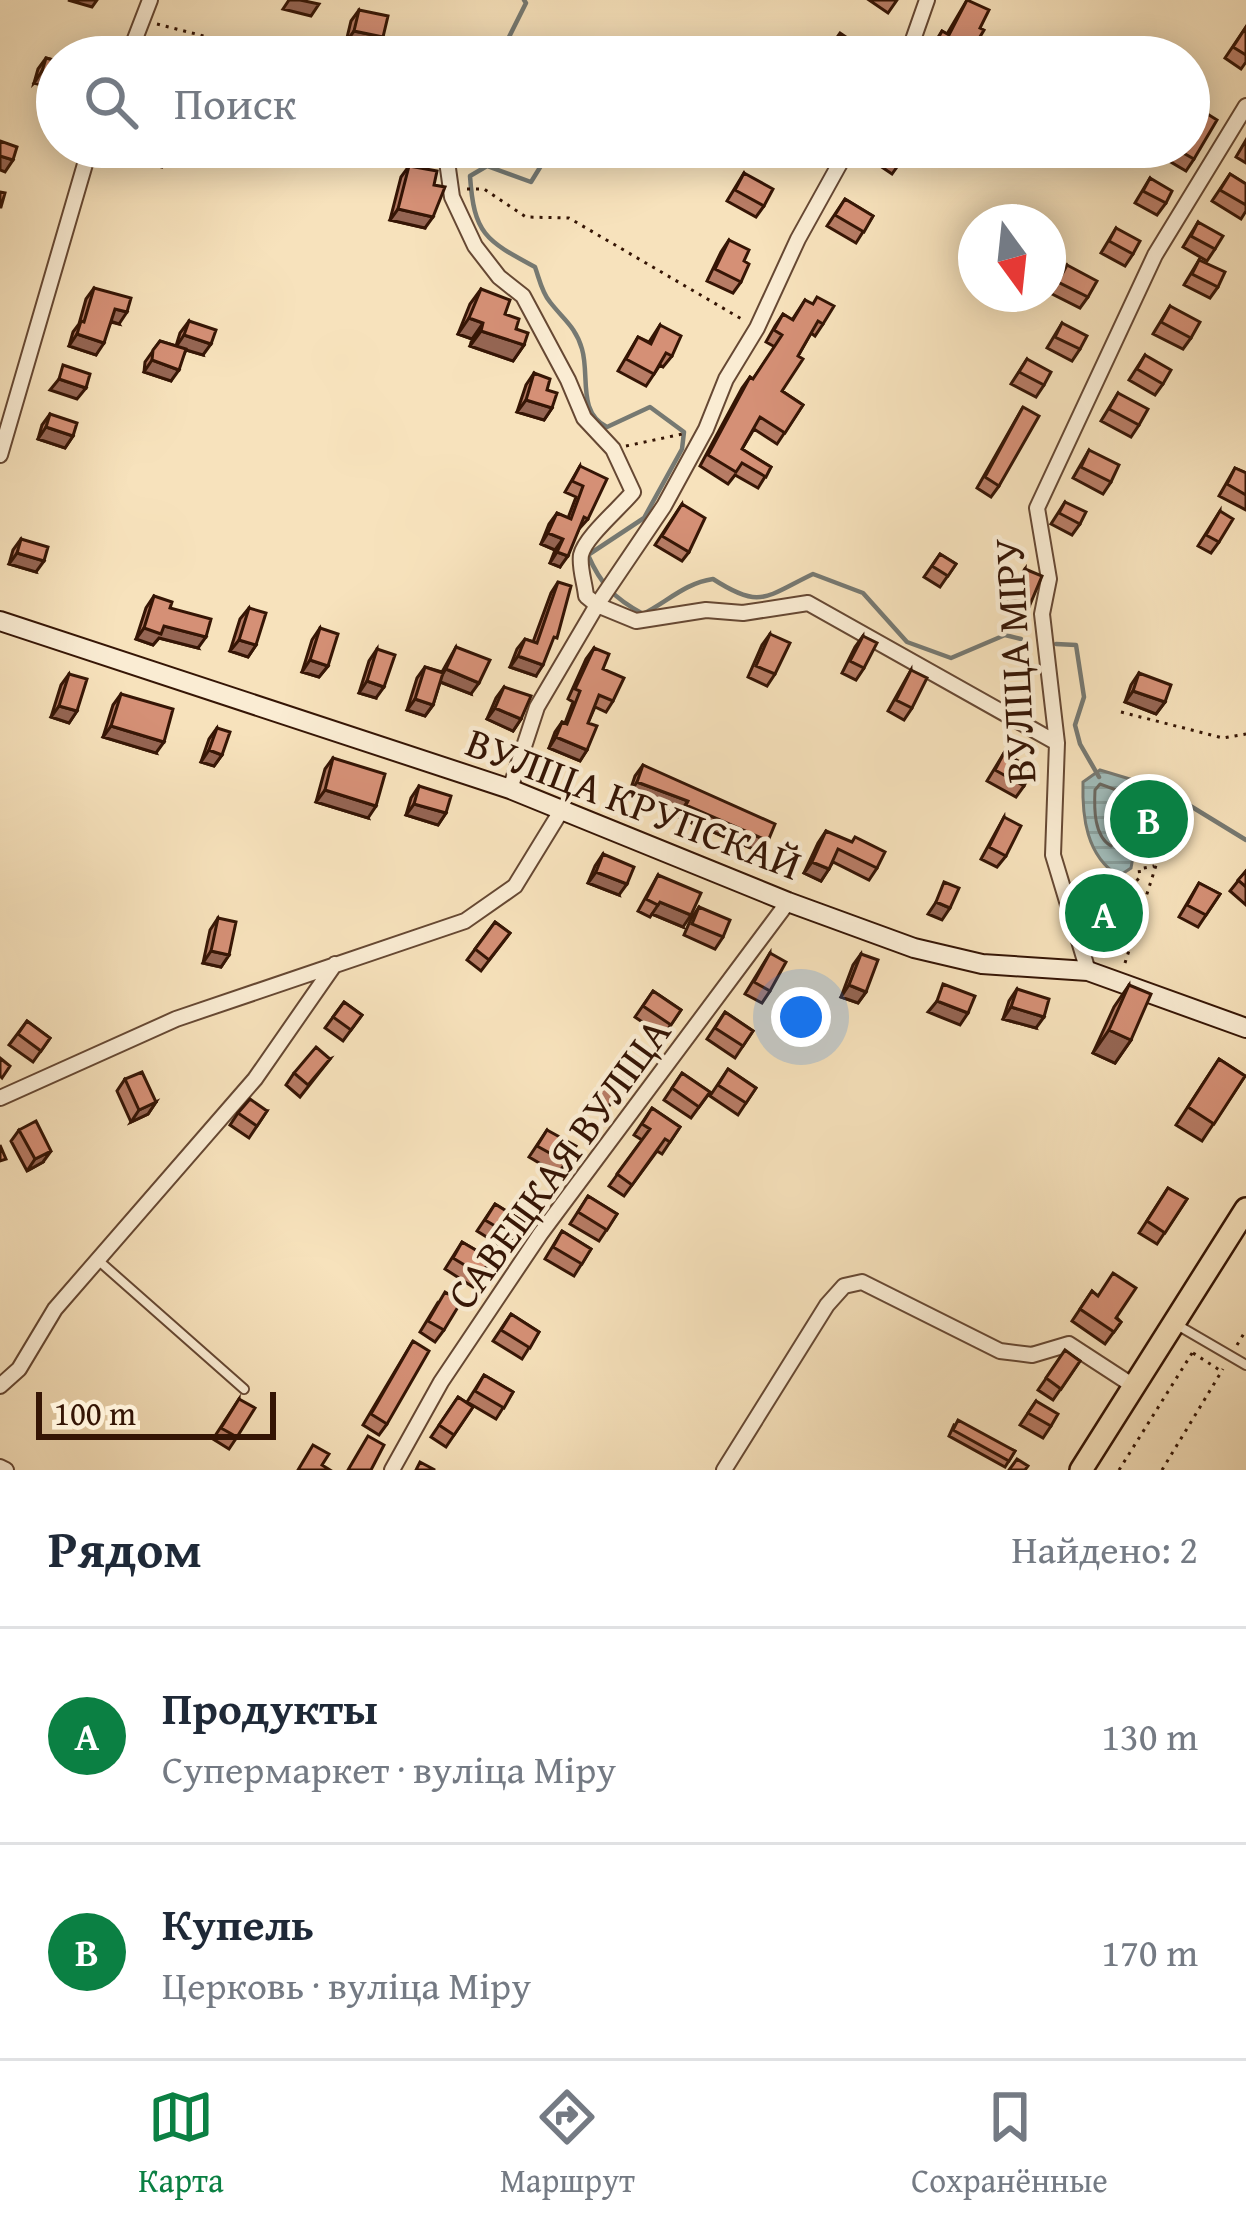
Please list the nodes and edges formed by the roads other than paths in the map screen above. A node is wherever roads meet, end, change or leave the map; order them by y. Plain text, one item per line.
1 (150, 0) edge
2 (927, 0) edge
3 (137, 36) edge
4 (914, 36) edge
5 (1246, 106) edge
6 (1210, 165) edge
7 (84, 168) edge
8 (448, 168) edge
9 (837, 168) edge
10 (1208, 168) edge
11 (0, 455) edge
12 (604, 596) junction
13 (0, 621) edge
14 (1057, 742) junction
15 (510, 789) junction
16 (561, 811) junction
17 (788, 902) junction
18 (336, 962) junction
19 (1088, 971) junction
20 (1246, 1028) edge
21 (0, 1098) edge
22 (1246, 1209) edge
23 (100, 1261) junction
24 (1173, 1322) junction
25 (1245, 1362) edge
26 (1132, 1385) junction
27 (0, 1386) edge
28 (244, 1389) dead end
29 (392, 1470) edge
30 (724, 1470) edge
31 (1081, 1470) edge

1 - 3 street
2 - 4 street
5 - 6 street, ВУЛІЦА МІРУ
7 - 11 street
8 - 12 street
9 - 12 street
10 - 14 street, ВУЛІЦА МІРУ
12 - 14 street
12 - 15 street
13 - 15 street, ВУЛІЦА КРУПСКАЙ
14 - 19 street, ВУЛІЦА МІРУ
15 - 16 street, ВУЛІЦА КРУПСКАЙ
16 - 17 street, ВУЛІЦА КРУПСКАЙ
16 - 18 street
17 - 19 street, ВУЛІЦА КРУПСКАЙ
17 - 29 street, САВЕЦКАЯ ВУЛІЦА
18 - 21 street
18 - 23 street
19 - 20 street, ВУЛІЦА КРУПСКАЙ
22 - 24 main road
23 - 27 street
23 - 28 lane
24 - 25 lane
24 - 26 main road
26 - 30 street
26 - 31 main road

